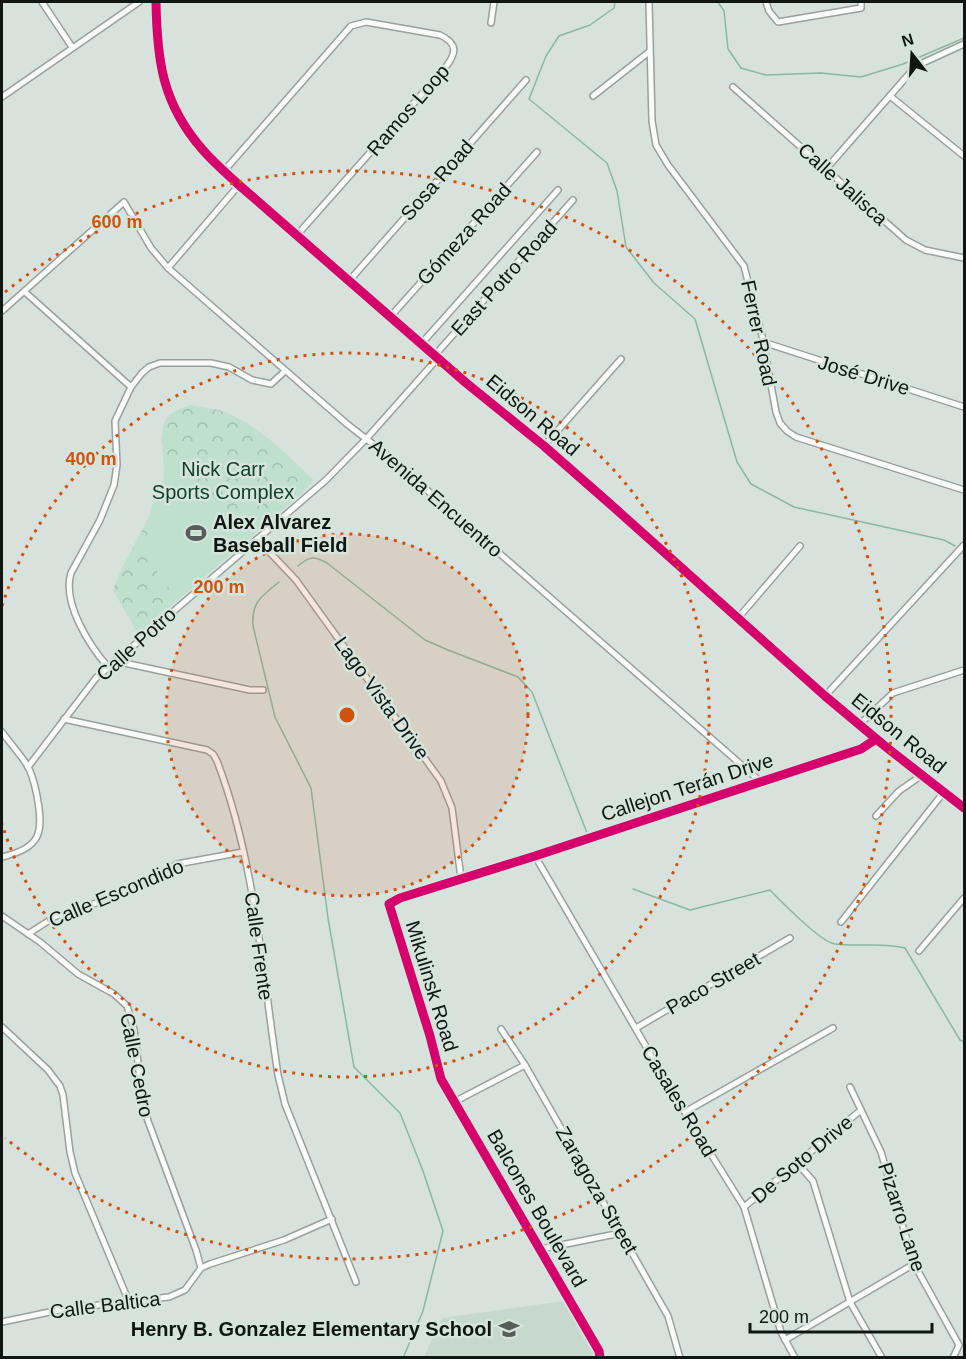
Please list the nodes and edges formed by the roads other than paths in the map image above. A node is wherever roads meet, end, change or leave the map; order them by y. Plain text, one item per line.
1 (42, 2) edge
2 (139, 2) edge
3 (156, 2) edge
4 (494, 2) edge
5 (649, 2) edge
6 (766, 2) edge
7 (861, 2) edge
8 (491, 22) dead end
9 (964, 44) edge
10 (72, 47) junction
11 (649, 52) junction
12 (526, 80) dead end
13 (733, 87) dead end
14 (593, 96) dead end
15 (890, 96) junction
16 (2, 97) edge
17 (537, 152) dead end
18 (964, 156) edge
19 (826, 169) junction
20 (224, 171) junction
21 (239, 185) junction
22 (558, 190) dead end
23 (573, 200) dead end
24 (297, 235) junction
25 (964, 258) edge
26 (168, 268) junction
27 (349, 281) junction
28 (25, 292) junction
29 (2, 311) edge
30 (391, 316) junction
31 (764, 342) junction
32 (422, 344) junction
33 (436, 357) junction
34 (621, 359) dead end
35 (285, 370) junction
36 (131, 387) junction
37 (964, 407) edge
38 (367, 438) junction
39 (544, 446) junction
40 (964, 490) edge
41 (257, 539) junction
42 (964, 545) edge
43 (800, 546) dead end
44 (739, 617) junction
45 (115, 661) junction
46 (108, 667) junction
47 (964, 670) edge
48 (263, 690) dead end
49 (825, 696) junction
50 (64, 719) junction
51 (859, 724) junction
52 (2, 732) edge
53 (876, 739) junction
54 (28, 767) junction
55 (922, 775) junction
56 (761, 782) junction
57 (944, 792) junction
58 (964, 808) edge
59 (876, 816) dead end
60 (243, 852) junction
61 (535, 856) junction
62 (2, 857) edge
63 (461, 878) junction
64 (964, 898) edge
65 (389, 904) joint
66 (2, 916) edge
67 (841, 922) dead end
68 (28, 934) junction
69 (790, 938) dead end
70 (918, 951) dead end
71 (2, 1027) edge
72 (636, 1028) junction
73 (833, 1028) dead end
74 (501, 1029) dead end
75 (525, 1065) junction
76 (441, 1079) joint
77 (850, 1087) dead end
78 (454, 1102) junction
79 (861, 1110) junction
80 (685, 1112) junction
81 (797, 1163) junction
82 (744, 1208) junction
83 (332, 1219) junction
84 (621, 1233) junction
85 (541, 1249) junction
86 (914, 1264) junction
87 (201, 1268) junction
88 (357, 1282) dead end
89 (129, 1302) junction
90 (850, 1302) junction
91 (2, 1322) edge
92 (785, 1340) junction
93 (600, 1358) edge
94 (680, 1358) edge
95 (795, 1358) edge
96 (882, 1358) edge
97 (953, 1358) edge

1 - 10 street
2 - 10 street
3 - 20 street, Eidson Road
4 - 8 street
5 - 11 street, Ferrer Road
6 - 7 street
9 - 15 street
10 - 16 street
11 - 14 street
11 - 31 street, Ferrer Road
12 - 27 street, Sosa Road
13 - 19 street, Calle Jalisca
15 - 18 street
15 - 19 street
17 - 30 street, Gómeza Road
19 - 25 street, Calle Jalisca
20 - 21 street, Eidson Road
20 - 24 street, Ramos Loop
21 - 24 street, Eidson Road
21 - 26 street
22 - 32 street
23 - 33 street, East Potro Road
24 - 27 street, Eidson Road
26 - 28 street, Avenida Encuentro
26 - 35 street, Avenida Encuentro
27 - 30 street, Eidson Road
28 - 29 street
28 - 36 street
30 - 32 street, Eidson Road
31 - 37 street, José Drive
31 - 40 street, Ferrer Road
32 - 33 street, Eidson Road
33 - 38 street, Calle Potro
33 - 39 street, Eidson Road
34 - 39 street
35 - 36 street
35 - 38 street, Avenida Encuentro
36 - 46 street
38 - 41 street, Calle Potro
38 - 56 street, Avenida Encuentro
39 - 44 street, Eidson Road
41 - 45 street, Calle Potro
41 - 63 street, Lago Vista Drive
42 - 49 street
43 - 44 street
44 - 49 street, Eidson Road
45 - 46 street, Calle Potro
45 - 48 street
46 - 50 street, Calle Potro
47 - 51 street
49 - 51 street, Eidson Road
50 - 54 street, Calle Potro
50 - 60 street, Calle Frente
51 - 53 street, Eidson Road
52 - 54 street
53 - 55 street, Eidson Road
53 - 56 street, Callejon Terán Drive
54 - 62 street
55 - 57 street, Eidson Road
55 - 59 street
56 - 61 street, Callejon Terán Drive
57 - 58 street, Eidson Road
57 - 67 street
60 - 68 street, Calle Escondido
60 - 83 street, Calle Frente
61 - 63 street, Callejon Terán Drive
61 - 72 street, Casales Road
63 - 65 street, Callejon Terán Drive
64 - 70 street
65 - 76 street, Mikulinsk Road
66 - 68 street, Calle Cedro
68 - 87 street, Calle Cedro
69 - 72 street, Paco Street
71 - 89 street
72 - 80 street, Casales Road
73 - 80 street
74 - 75 street, Zaragoza Street
75 - 78 street
75 - 84 street, Zaragoza Street
76 - 78 street, Balcones Boulevard
77 - 79 street, Pizarro Lane
78 - 85 street, Balcones Boulevard
79 - 81 street, De Soto Drive
79 - 86 street, Pizarro Lane
80 - 82 street, Casales Road
81 - 82 street, De Soto Drive
81 - 90 street
82 - 92 street, Casales Road
83 - 87 street
83 - 88 street, Calle Frente
84 - 85 street
84 - 94 street, Zaragoza Street
85 - 93 street, Balcones Boulevard
86 - 90 street
86 - 97 street, Pizarro Lane
87 - 89 street, Calle Baltica
89 - 91 street, Calle Baltica
90 - 92 street
90 - 96 street
92 - 95 street, Casales Road

